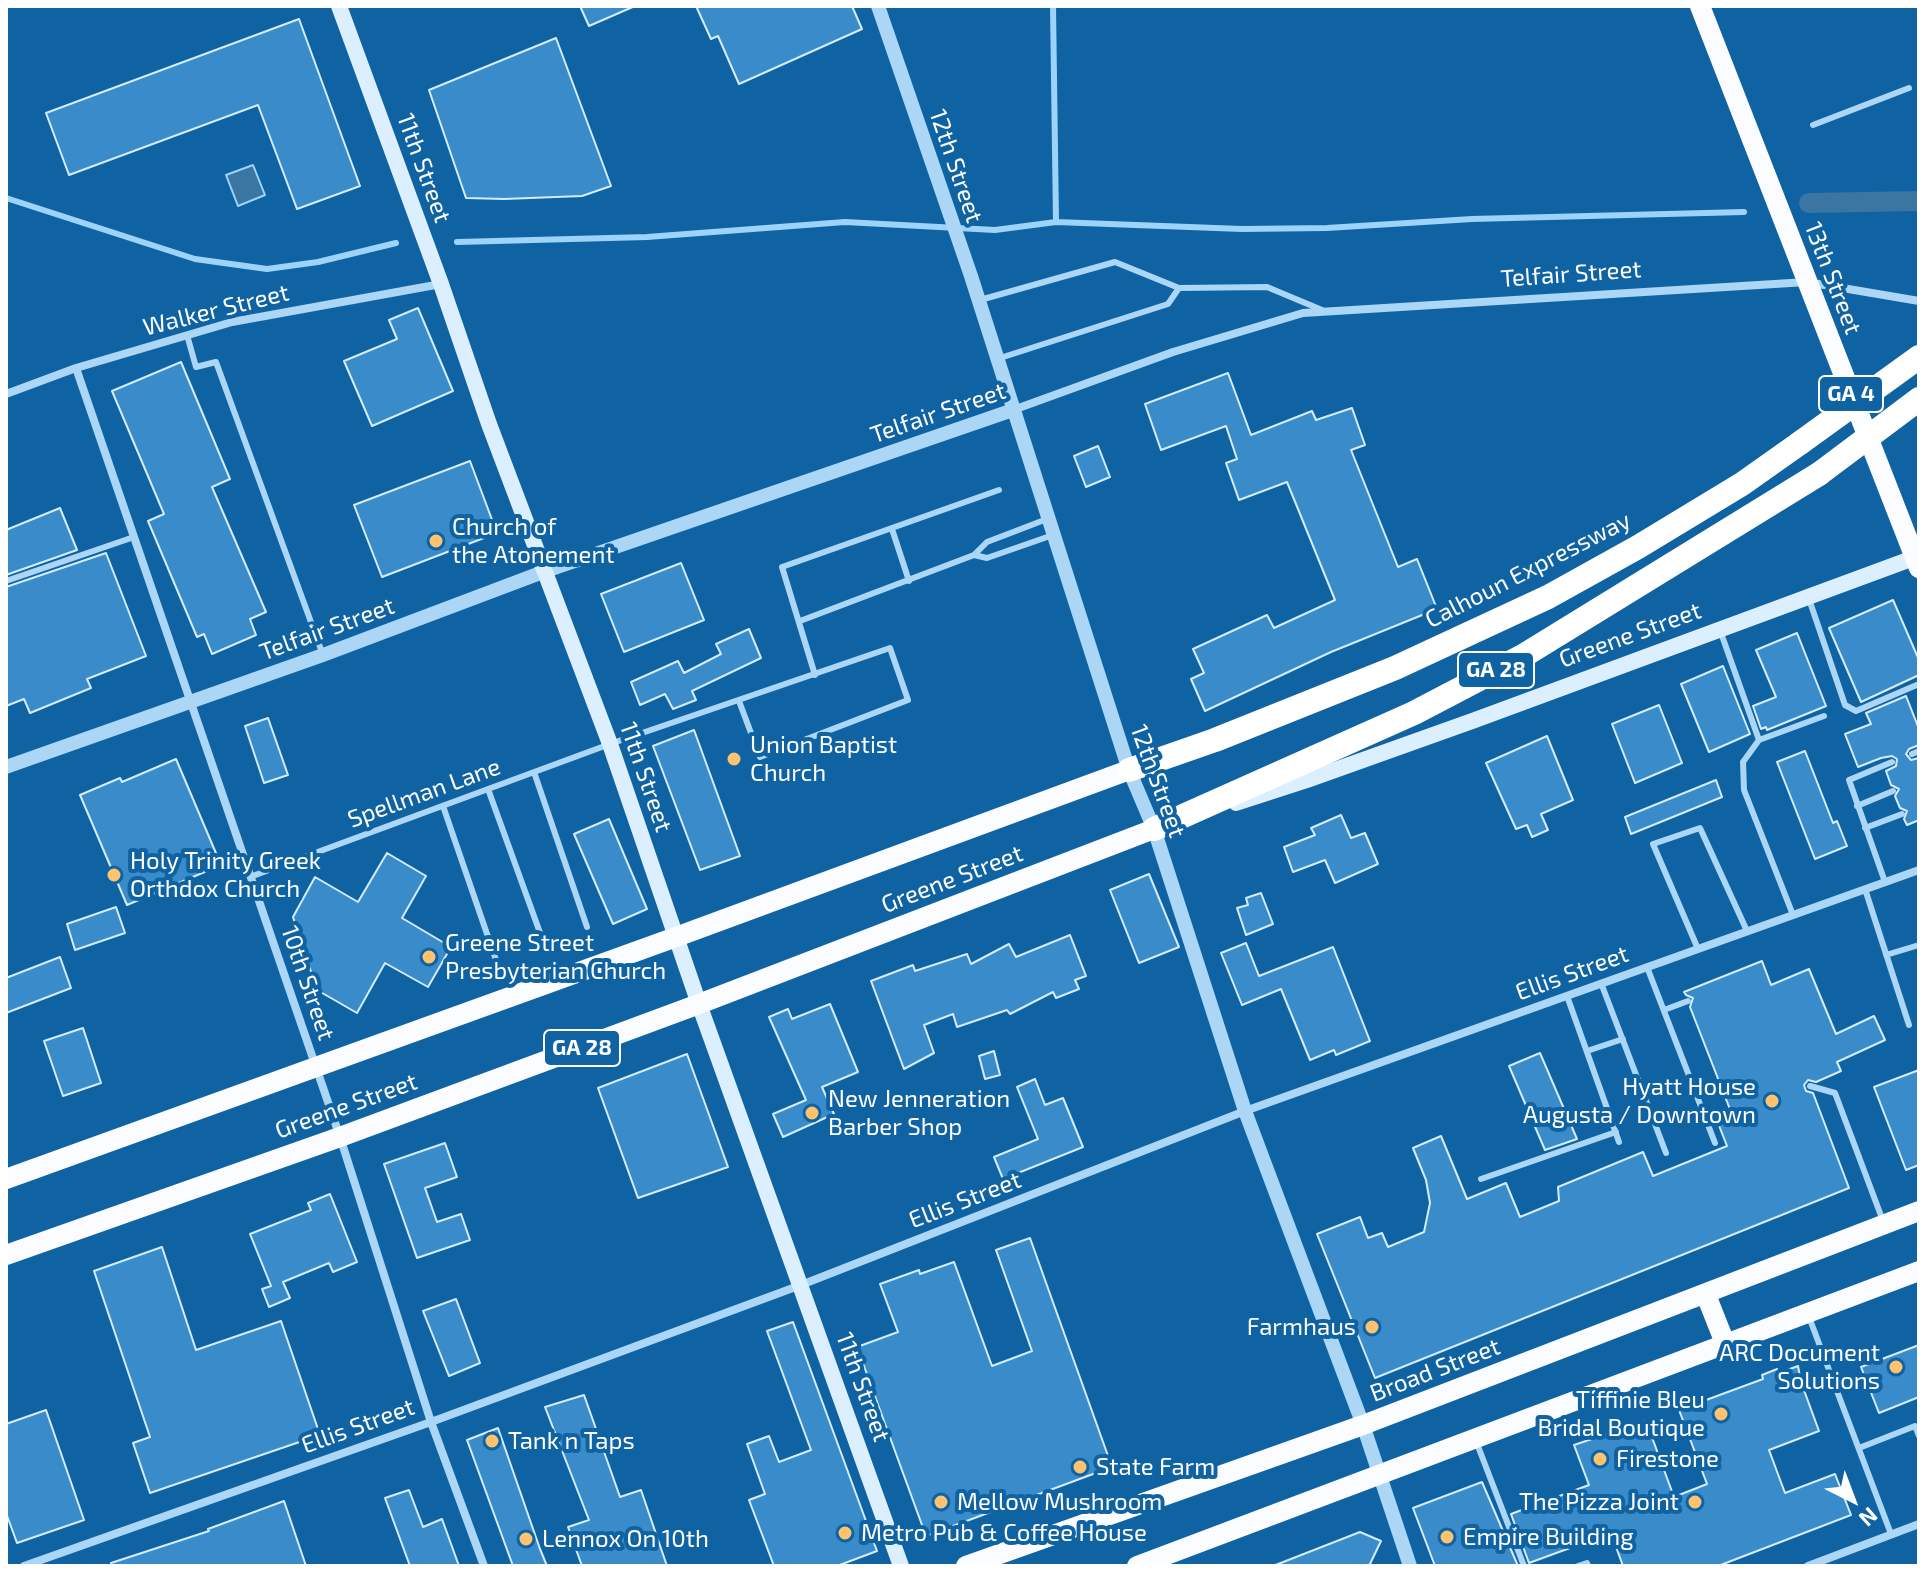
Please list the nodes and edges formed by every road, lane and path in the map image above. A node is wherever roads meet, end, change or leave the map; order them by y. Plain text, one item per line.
1 (339, 6) edge
2 (878, 6) edge
3 (1700, 6) edge
4 (1909, 88) dead end
5 (1813, 125) dead end
6 (1807, 282) junction
7 (441, 284) junction
8 (1179, 288) junction
9 (978, 300) junction
10 (1919, 301) edge
11 (1325, 311) junction
12 (187, 335) junction
13 (1919, 357) edge
14 (997, 359) junction
15 (76, 368) junction
16 (6, 394) edge
17 (1919, 399) edge
18 (1013, 410) junction
19 (999, 490) dead end
20 (1048, 519) junction
21 (892, 529) junction
22 (1053, 535) junction
23 (134, 537) junction
24 (974, 555) junction
25 (1918, 560) edge
26 (543, 572) junction
27 (6, 581) edge
28 (909, 581) junction
29 (1808, 597) junction
30 (800, 621) junction
31 (1720, 629) junction
32 (323, 655) junction
33 (815, 675) junction
34 (1919, 684) edge
35 (739, 701) junction
36 (191, 702) junction
37 (1824, 716) dead end
38 (1759, 740) junction
39 (610, 744) junction
40 (1892, 762) dead end
41 (6, 767) edge
42 (1129, 770) junction
43 (534, 772) junction
44 (488, 789) junction
45 (1893, 791) dead end
46 (443, 806) junction
47 (1857, 806) junction
48 (1902, 814) dead end
49 (1865, 828) junction
50 (1154, 829) junction
51 (1919, 870) edge
52 (250, 877) junction
53 (1885, 882) junction
54 (1865, 889) junction
55 (1793, 915) junction
56 (587, 927) dead end
57 (1747, 931) junction
58 (676, 937) junction
59 (543, 941) dead end
60 (1919, 945) edge
61 (1698, 949) junction
62 (1886, 955) junction
63 (497, 963) dead end
64 (1647, 967) junction
65 (1601, 983) junction
66 (1567, 996) junction
67 (1688, 1001) dead end
68 (699, 1004) junction
69 (1664, 1010) junction
70 (1909, 1025) dead end
71 (1623, 1039) junction
72 (1587, 1051) junction
73 (316, 1067) junction
74 (1810, 1086) dead end
75 (1245, 1111) junction
76 (1616, 1132) junction
77 (340, 1137) junction
78 (1619, 1142) dead end
79 (1715, 1143) dead end
80 (1666, 1153) dead end
81 (6, 1179) edge
82 (1481, 1179) dead end
83 (1919, 1211) edge
84 (1885, 1225) junction
85 (6, 1255) edge
86 (1919, 1271) edge
87 (801, 1285) junction
88 (1706, 1295) junction
89 (1807, 1313) junction
90 (1725, 1343) junction
91 (431, 1422) junction
92 (1363, 1425) junction
93 (1919, 1436) edge
94 (1475, 1437) junction
95 (1859, 1448) junction
96 (1379, 1473) junction
97 (1919, 1524) edge
98 (1891, 1534) junction
99 (24, 1566) edge
100 (484, 1566) edge
101 (901, 1566) edge
102 (966, 1566) edge
103 (1137, 1566) edge
104 (1410, 1566) edge
105 (1524, 1566) edge
106 (1578, 1566) edge
107 (1588, 1566) edge
108 (1808, 1566) edge

1 - 7 main road, 11th Street
2 - 9 street, 12th Street
3 - 6 main road, 13th Street / GA 4
4 - 5 lane
6 - 10 street, Telfair Street
6 - 11 street, Telfair Street
6 - 25 main road, 13th Street / GA 4
7 - 12 street, Walker Street
7 - 26 main road, 11th Street
8 - 9 lane
8 - 11 lane
8 - 14 lane
9 - 14 street, 12th Street
11 - 18 street, Telfair Street
12 - 15 street, Walker Street
12 - 32 lane
13 - 42 highway, Calhoun Expressway / GA 28, bridge
14 - 18 street, 12th Street
15 - 16 street, Walker Street
15 - 23 street, 10th Street
17 - 50 highway, GA 28, bridge
18 - 20 street, 12th Street
18 - 26 street, Telfair Street
19 - 21 lane
20 - 22 street, 12th Street
20 - 24 lane
21 - 28 lane
21 - 30 lane
22 - 24 lane
22 - 42 street, 12th Street
23 - 27 lane
23 - 36 street, 10th Street
24 - 28 lane
25 - 29 main road, Greene Street
26 - 32 street, Telfair Street
26 - 39 main road, 11th Street
28 - 30 lane
29 - 31 main road, Greene Street
29 - 34 lane
30 - 33 lane
31 - 38 lane
31 - 50 main road, Greene Street
32 - 36 street, Telfair Street
33 - 35 lane, Spellman Lane
33 - 35 lane, Spellman Lane
35 - 39 lane, Spellman Lane
36 - 41 street, Telfair Street
36 - 52 street, 10th Street
37 - 38 lane
38 - 55 lane
39 - 43 lane, Spellman Lane
39 - 58 main road, 11th Street
40 - 47 lane
42 - 50 street, 12th Street
42 - 58 main road, Greene Street / GA 28
43 - 44 lane, Spellman Lane
43 - 56 lane
44 - 46 lane, Spellman Lane
44 - 59 lane
45 - 47 lane
46 - 52 lane, Spellman Lane
46 - 63 lane
47 - 49 lane
48 - 49 lane
49 - 53 lane
50 - 68 main road, Greene Street / GA 28
50 - 75 street, 12th Street
51 - 53 street, Ellis Street
52 - 73 street, 10th Street
53 - 54 street, Ellis Street
54 - 55 street, Ellis Street
54 - 62 lane
55 - 57 street, Ellis Street
57 - 61 street, Ellis Street
57 - 61 lane
58 - 68 main road, 11th Street
58 - 73 main road, Greene Street / GA 28
60 - 62 lane
61 - 64 street, Ellis Street
62 - 70 lane
64 - 65 street, Ellis Street
64 - 69 lane
65 - 66 street, Ellis Street
65 - 71 lane
66 - 72 lane
66 - 75 street, Ellis Street
67 - 69 lane
68 - 77 main road, Greene Street / GA 28
68 - 87 main road, 11th Street
69 - 79 lane
71 - 72 lane
71 - 80 lane
72 - 76 lane
73 - 77 street, 10th Street
73 - 81 main road, Greene Street / GA 28
74 - 84 lane
75 - 87 street, Ellis Street
75 - 92 street, 12th Street
76 - 78 lane
76 - 82 lane
77 - 85 main road, Greene Street / GA 28
77 - 91 street, 10th Street
83 - 84 main road, Broad Street
84 - 88 main road, Broad Street
86 - 89 main road
87 - 91 street, Ellis Street
87 - 101 main road, 11th Street
88 - 90 main road
88 - 92 main road, Broad Street
89 - 90 main road
89 - 95 lane
90 - 94 main road
91 - 99 street, Ellis Street
91 - 100 street, 10th Street
92 - 96 street, 12th Street
92 - 102 main road, Broad Street
93 - 95 lane
94 - 96 main road
94 - 105 lane
95 - 98 lane
96 - 103 main road
96 - 104 street, 12th Street
97 - 98 street
98 - 108 street
106 - 107 lane

